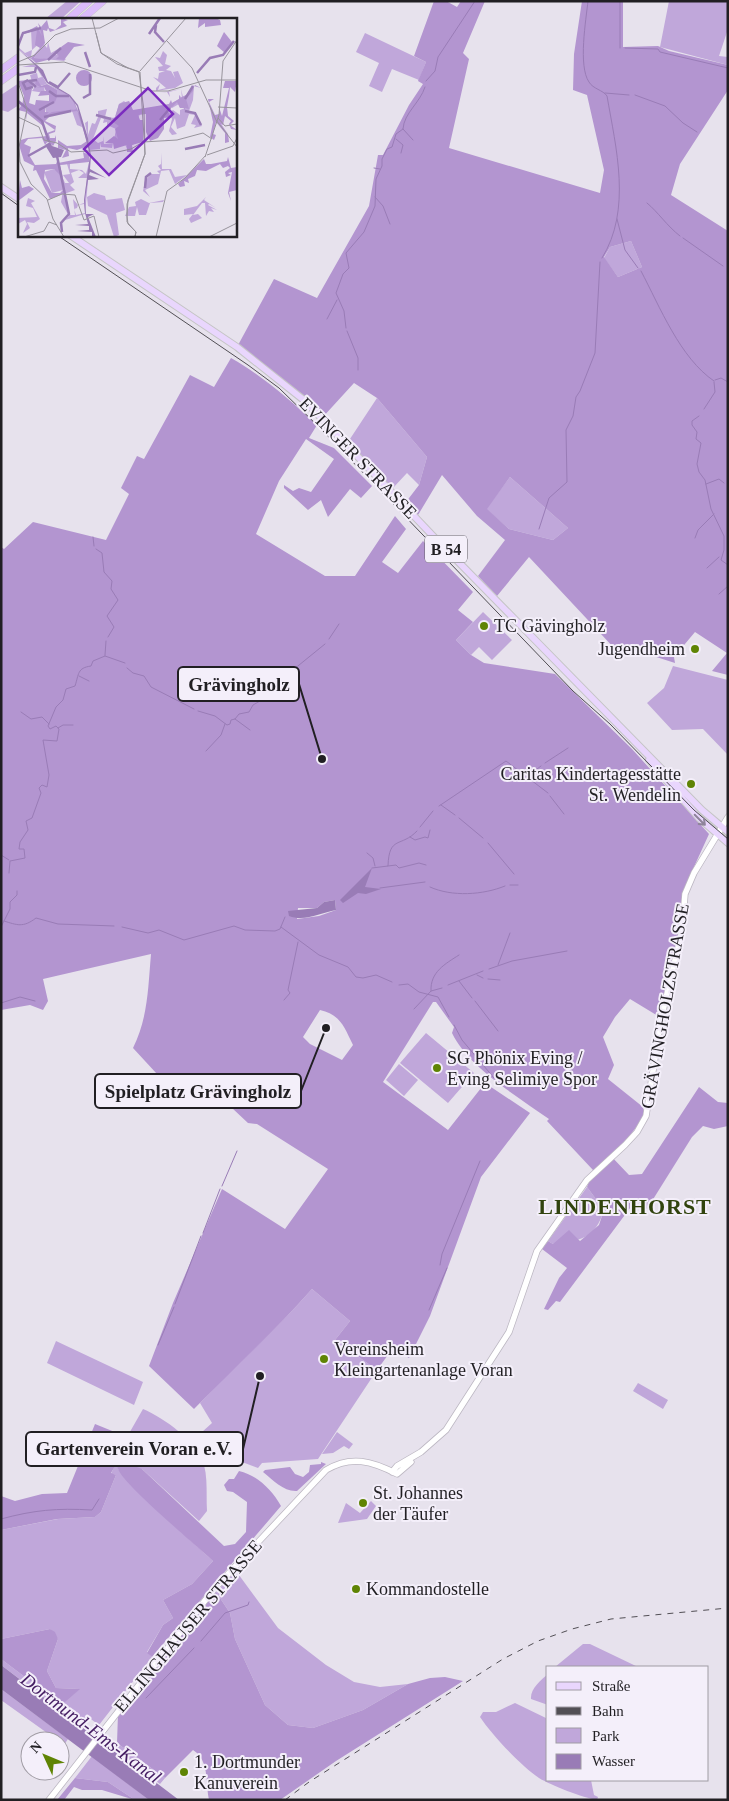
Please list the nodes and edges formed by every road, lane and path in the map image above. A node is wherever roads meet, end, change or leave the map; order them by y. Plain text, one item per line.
1 (89, 1) edge
2 (103, 1) edge
3 (70, 18) edge
4 (83, 18) edge
5 (18, 58) edge
6 (18, 69) edge
7 (1, 70) edge
8 (1, 81) edge
9 (1, 187) edge
10 (18, 198) edge
11 (71, 236) edge
12 (635, 742) junction
13 (728, 817) edge
14 (722, 826) junction
15 (728, 832) edge
16 (716, 834) junction
17 (728, 843) edge
18 (337, 1464) joint
19 (49, 1800) edge

1 - 3 highway
2 - 4 highway
5 - 7 highway
6 - 8 highway
9 - 10 main road
11 - 12 main road, EVINGER STRASSE / B 54
12 - 14 main road, EVINGER STRASSE / B 54
12 -> 16 main road, EVINGER STRASSE / B 54
13 - 14 main road, GRÄVINGHOLZSTRASSE
14 - 15 main road, EVINGER STRASSE / B 54
14 - 16 main road, GRÄVINGHOLZSTRASSE
16 - 17 main road, EVINGER STRASSE / B 54
16 - 18 main road, GRÄVINGHOLZSTRASSE
18 - 19 main road, ELLINGHAUSER STRASSE

